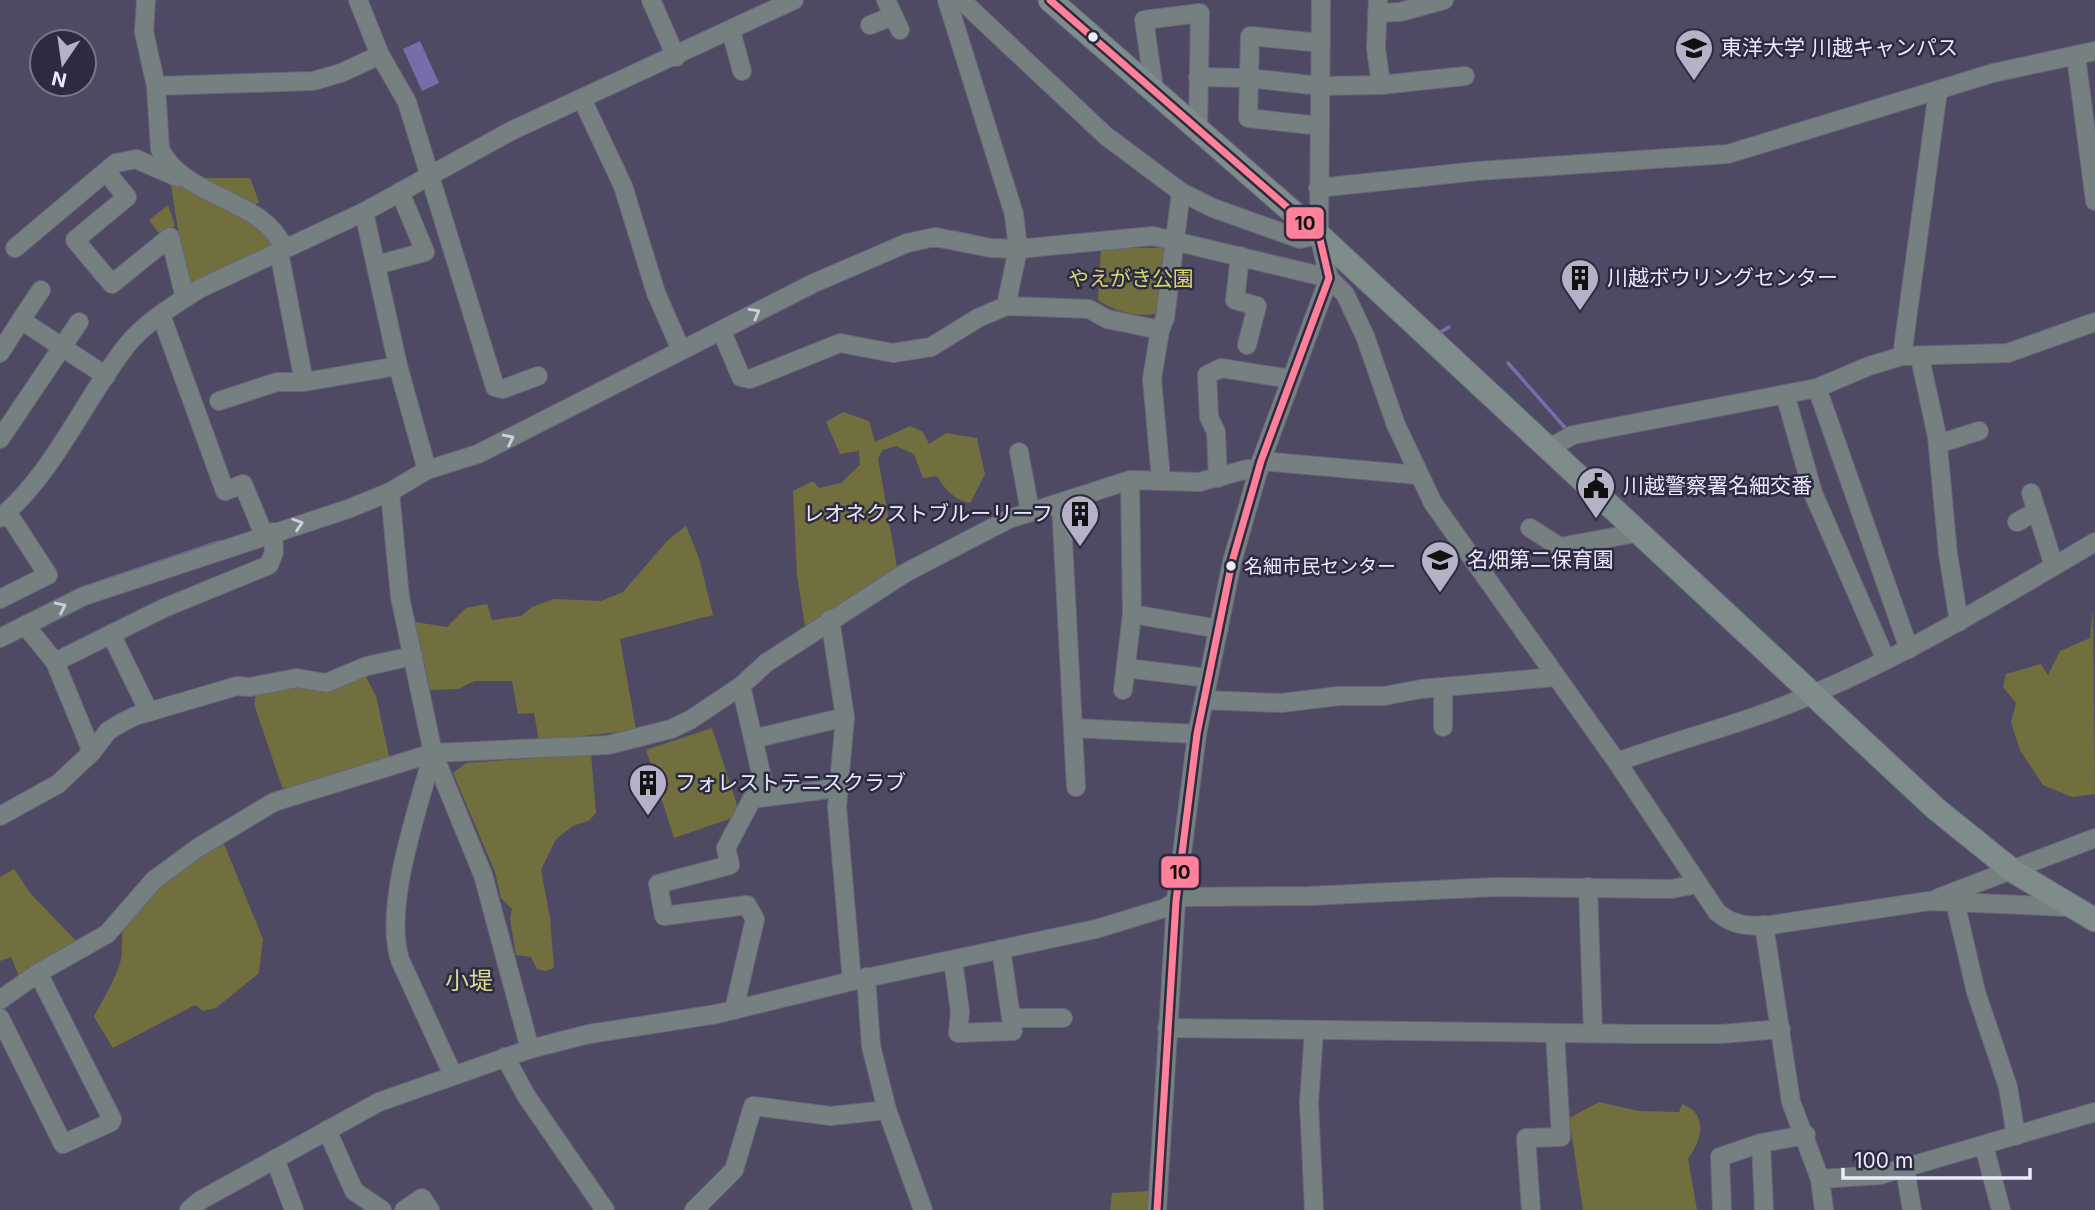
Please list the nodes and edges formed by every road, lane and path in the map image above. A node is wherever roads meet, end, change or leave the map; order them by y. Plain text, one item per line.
1 (146, 0) edge
2 (358, 0) edge
3 (651, 0) edge
4 (794, 0) edge
5 (947, 0) edge
6 (961, 0) edge
7 (1050, 0) edge
8 (1321, 0) edge
9 (1444, 0) edge
10 (1377, 7) edge
11 (893, 15) edge
12 (870, 25) dead end
13 (731, 31) junction
14 (1321, 43) junction
15 (2095, 51) edge
16 (380, 55) junction
17 (2076, 56) junction
18 (676, 57) junction
19 (742, 71) dead end
20 (1465, 76) dead end
21 (1198, 77) junction
22 (1249, 78) junction
23 (1381, 85) junction
24 (156, 86) junction
25 (1320, 86) junction
26 (1154, 89) junction
27 (1938, 90) junction
28 (582, 99) junction
29 (1320, 126) junction
30 (1198, 129) junction
31 (106, 172) junction
32 (428, 177) junction
33 (190, 183) junction
34 (1318, 188) junction
35 (400, 192) junction
36 (1181, 192) junction
37 (2095, 201) edge
38 (364, 212) junction
39 (1176, 235) junction
40 (1319, 235) junction
41 (15, 248) dead end
42 (1018, 249) junction
43 (281, 250) junction
44 (1240, 256) junction
45 (376, 265) junction
46 (1329, 278) junction
47 (41, 290) dead end
48 (185, 298) junction
49 (1006, 306) junction
50 (161, 315) junction
51 (21, 320) junction
52 (79, 321) dead end
53 (2095, 322) edge
54 (1160, 330) junction
55 (722, 332) junction
56 (1247, 345) dead end
57 (62, 346) junction
58 (681, 350) junction
59 (0, 353) edge
60 (1911, 357) junction
61 (398, 366) junction
62 (106, 376) junction
63 (538, 376) dead end
64 (1291, 379) junction
65 (303, 382) junction
66 (1817, 388) junction
67 (1785, 394) junction
68 (219, 401) dead end
69 (1979, 431) dead end
70 (0, 439) edge
71 (1938, 444) junction
72 (1550, 447) junction
73 (1019, 452) dead end
74 (1260, 466) junction
75 (427, 470) junction
76 (1418, 475) junction
77 (1218, 478) junction
78 (1161, 479) junction
79 (1130, 480) junction
80 (390, 492) junction
81 (2031, 493) dead end
82 (1060, 504) junction
83 (1030, 511) junction
84 (2037, 511) junction
85 (4, 515) edge
86 (2017, 522) dead end
87 (1530, 528) dead end
88 (1641, 532) junction
89 (268, 534) junction
90 (2095, 542) edge
91 (2054, 566) junction
92 (0, 599) edge
93 (1132, 614) junction
94 (830, 619) junction
95 (1959, 622) junction
96 (25, 625) junction
97 (1219, 629) junction
98 (111, 634) junction
99 (0, 638) edge
100 (1909, 649) junction
101 (413, 656) junction
102 (1886, 660) junction
103 (55, 662) junction
104 (1126, 668) junction
105 (1555, 677) junction
106 (1208, 678) junction
107 (741, 686) junction
108 (1443, 687) junction
109 (1123, 690) dead end
110 (1815, 694) junction
111 (1204, 700) junction
112 (149, 712) junction
113 (845, 717) junction
114 (1443, 727) dead end
115 (1073, 728) junction
116 (1197, 734) junction
117 (753, 740) junction
118 (92, 752) junction
119 (433, 753) junction
120 (1617, 762) junction
121 (1076, 787) dead end
122 (837, 788) junction
123 (766, 795) junction
124 (0, 816) edge
125 (2095, 838) edge
126 (2012, 872) junction
127 (1698, 884) junction
128 (1588, 887) junction
129 (1176, 901) junction
130 (1929, 901) junction
131 (1955, 902) junction
132 (2068, 907) junction
133 (2095, 920) edge
134 (1763, 925) junction
135 (1001, 949) junction
136 (953, 960) junction
137 (38, 973) junction
138 (859, 979) junction
139 (0, 1000) edge
140 (734, 1010) junction
141 (0, 1018) edge
142 (1012, 1018) junction
143 (1063, 1018) dead end
144 (1167, 1028) junction
145 (1781, 1029) junction
146 (1314, 1031) junction
147 (1555, 1033) junction
148 (1593, 1033) junction
149 (530, 1049) junction
150 (505, 1057) junction
151 (453, 1075) junction
152 (887, 1110) junction
153 (2095, 1112) edge
154 (327, 1130) junction
155 (1806, 1135) junction
156 (2016, 1136) junction
157 (1761, 1143) junction
158 (1984, 1146) junction
159 (275, 1159) junction
160 (1905, 1169) junction
161 (1820, 1179) junction
162 (189, 1210) edge
163 (294, 1210) edge
164 (382, 1210) edge
165 (404, 1210) edge
166 (430, 1210) edge
167 (605, 1210) edge
168 (694, 1210) edge
169 (923, 1210) edge
170 (1157, 1210) edge
171 (1314, 1210) edge
172 (1531, 1210) edge
173 (1722, 1210) edge
174 (1764, 1210) edge
175 (1824, 1210) edge
176 (1912, 1210) edge
177 (2001, 1210) edge

1 - 24 street
2 - 16 street
3 - 18 street
4 - 13 street
5 - 42 street
6 - 36 street
7 - 26 main road
8 - 14 street
9 - 10 street
10 - 23 street
11 - 12 street
13 - 18 street
13 - 19 street
14 - 22 street
14 - 25 street
15 - 17 street
16 - 24 street
16 - 32 street
17 - 27 street
17 - 37 street
18 - 28 street
20 - 23 street
21 - 22 street
21 - 26 street
21 - 30 street
22 - 25 street
22 - 29 street
23 - 25 street
24 - 33 street
25 - 29 street
26 - 30 main road
27 - 34 street
27 - 60 street
28 - 32 street
28 - 58 street
29 - 34 street
30 - 40 main road
31 - 33 street
31 - 41 street
31 - 48 street
32 - 35 street
32 - 63 street
33 - 43 street
34 - 40 street
35 - 38 street
35 - 45 street
36 - 39 street
36 - 40 street
38 - 43 street
38 - 45 street
39 - 42 street
39 - 44 street
39 - 54 street
40 - 46 street
40 - 72 main road
42 - 49 street
55 -> 42 street
43 - 48 street
43 - 65 street
44 - 46 street
44 - 56 street
45 - 61 street
46 - 64 street
46 - 76 street
47 - 51 street
48 - 50 street
49 - 54 street
49 - 55 street
50 - 62 street
50 - 89 street
51 - 57 street
51 - 59 street
52 - 57 street
53 - 60 street
54 - 78 street
55 - 58 street
57 - 62 street
57 - 70 street
75 -> 58 street
60 - 66 street
60 - 71 street
61 - 65 street
61 - 75 street
62 - 85 street
64 - 74 street
64 - 77 street
65 - 68 street
66 - 67 street
66 - 100 street
67 - 72 street
67 - 102 street
69 - 71 street
71 - 95 street
72 - 88 main road
73 - 83 street
74 - 76 street
74 - 77 street
74 - 97 street
75 - 80 street
76 - 105 street
77 - 78 street
78 - 79 street
79 - 82 street
79 - 93 street
89 -> 80 street
80 - 101 street
81 - 84 street
82 - 83 street
82 - 115 street
83 - 94 street
84 - 86 street
84 - 91 street
85 - 92 street
87 - 88 street
88 - 110 main road
96 -> 89 street
89 - 98 street
90 - 91 street
91 - 95 street
93 - 97 street
93 - 104 street
94 - 107 street
94 - 113 street
95 - 100 street
96 - 99 street
96 - 103 street
97 - 106 street
98 - 103 street
98 - 112 street
100 - 102 street
101 - 112 street
101 - 119 street
102 - 110 street
103 - 118 street
104 - 106 street
104 - 109 street
105 - 108 street
105 - 120 street
106 - 111 street
107 - 117 street
107 - 119 street
108 - 111 street
108 - 114 street
110 - 120 street
110 - 126 main road
111 - 116 street
112 - 118 street
113 - 117 street
113 - 122 street
115 - 116 street
115 - 121 street
116 - 129 street
117 - 123 street
118 - 124 street
119 - 137 street
119 - 149 street
119 - 151 street
120 - 127 street
122 - 123 street
122 - 138 street
123 - 140 street
125 - 126 street
126 - 130 street
126 - 132 main road
127 - 128 street
127 - 134 street
128 - 129 street
128 - 148 street
129 - 135 street
129 - 144 street
130 - 131 street
130 - 134 street
131 - 132 street
131 - 156 street
132 - 133 main road
134 - 145 street
135 - 136 street
135 - 142 street
136 - 138 street
136 - 142 street
137 - 139 street
137 - 141 street
138 - 140 street
138 - 152 street
140 - 149 street
142 - 143 street
144 - 146 street
144 - 170 street
145 - 148 street
145 - 155 street
146 - 147 street
146 - 171 street
147 - 148 street
147 - 172 street
149 - 150 street
150 - 151 street
150 - 167 street
151 - 154 street
152 - 168 street
152 - 169 street
153 - 156 street
154 - 159 street
154 - 164 street
155 - 157 street
155 - 161 street
156 - 158 street
157 - 173 street
157 - 174 street
158 - 160 street
158 - 177 street
159 - 162 street
159 - 163 street
160 - 161 street
160 - 176 street
161 - 175 street
165 - 166 street

